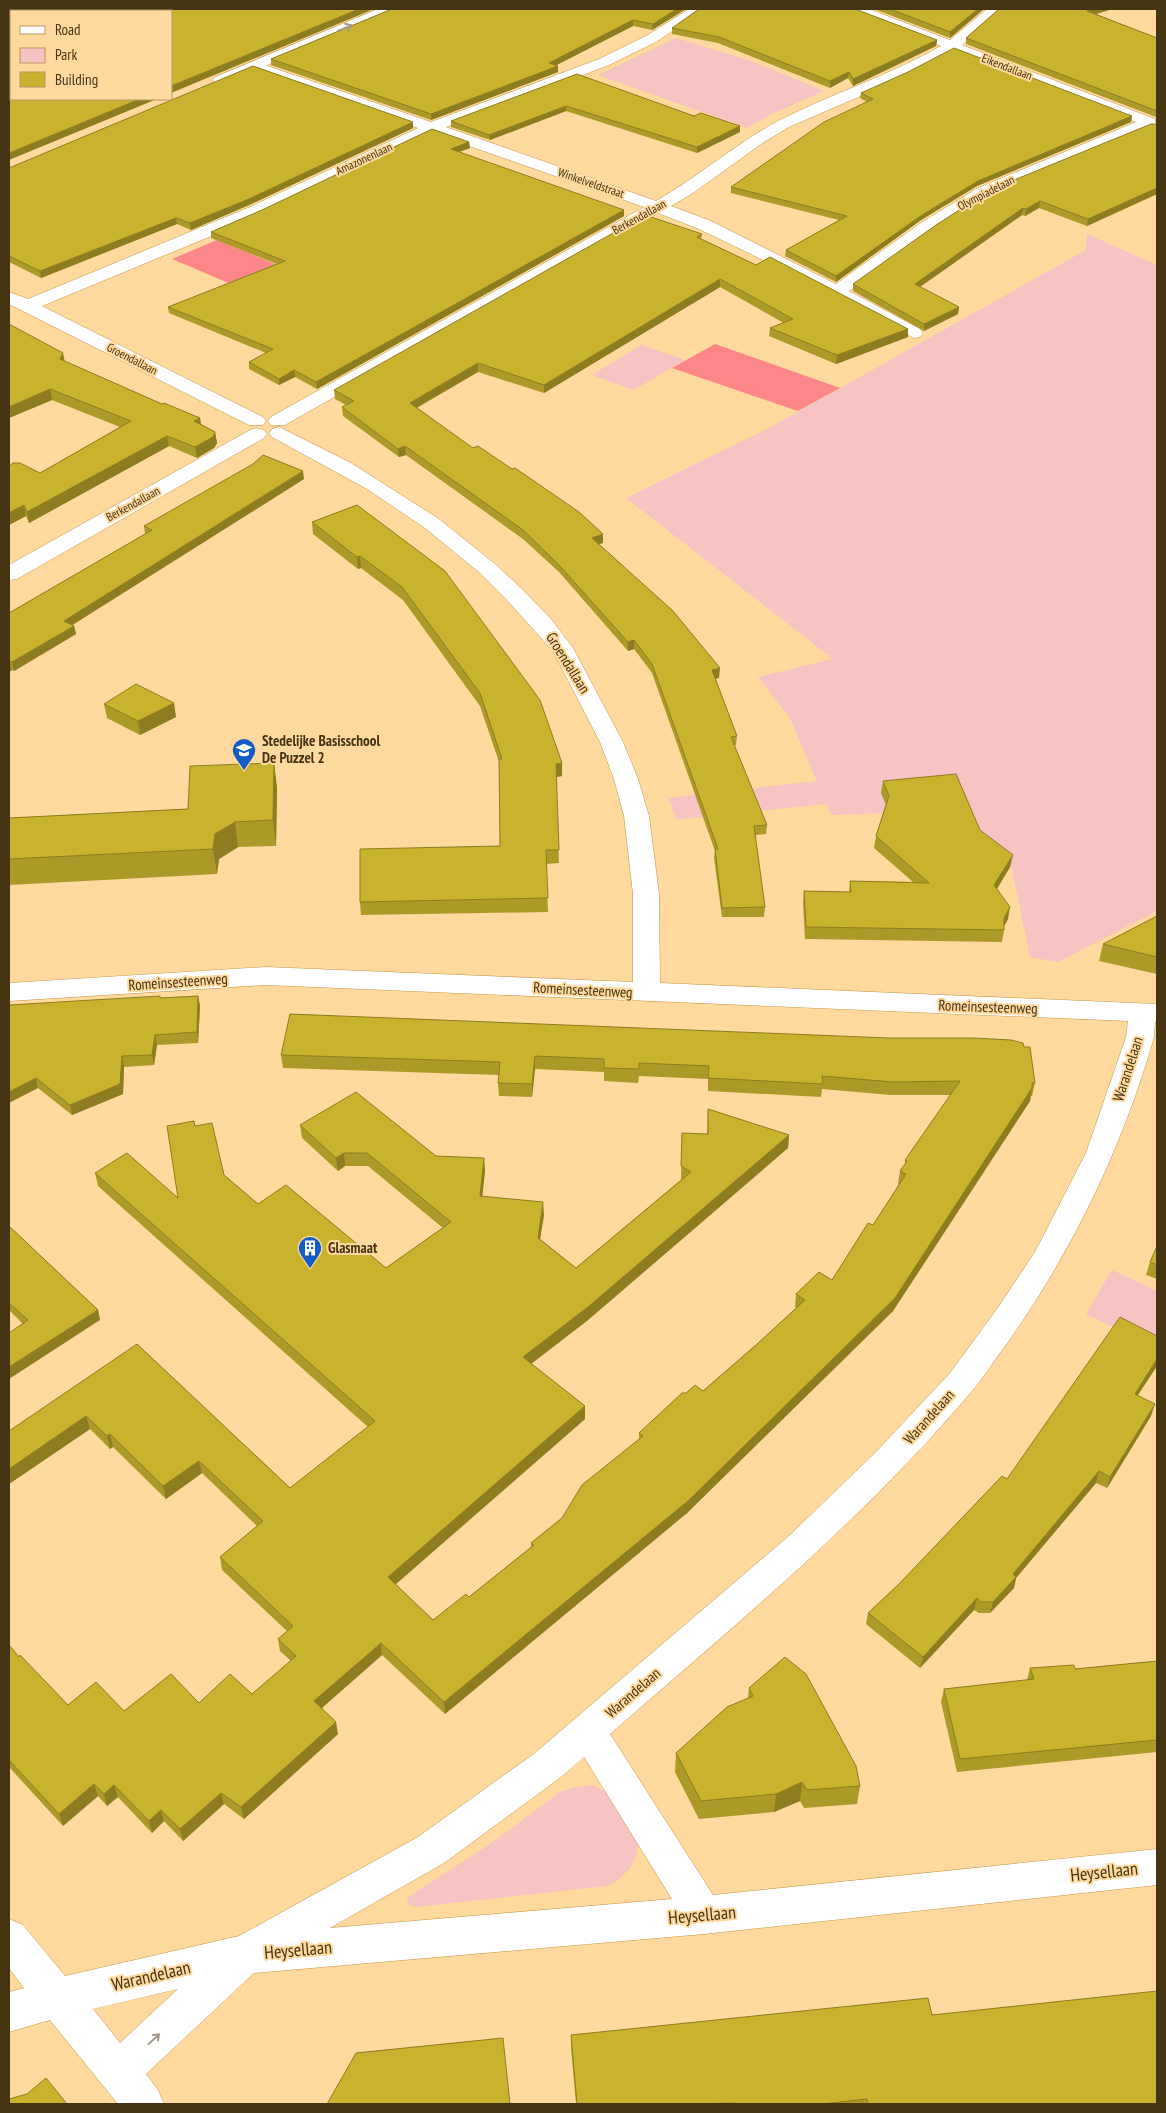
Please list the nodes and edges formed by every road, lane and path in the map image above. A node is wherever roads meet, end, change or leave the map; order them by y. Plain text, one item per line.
1 (353, 9) edge
2 (389, 9) edge
3 (698, 9) edge
4 (857, 9) edge
5 (995, 9) edge
6 (952, 46) junction
7 (254, 66) junction
8 (210, 68) edge
9 (210, 85) edge
10 (1154, 124) edge
11 (432, 127) junction
12 (658, 206) junction
13 (837, 290) junction
14 (9, 297) edge
15 (27, 306) junction
16 (914, 333) dead end
17 (278, 427) junction
18 (256, 428) junction
19 (9, 574) edge
20 (9, 992) edge
21 (646, 993) junction
22 (1150, 1013) edge
23 (589, 1732) junction
24 (1157, 1867) edge
25 (704, 1915) junction
26 (9, 1938) edge
27 (245, 1954) junction
28 (57, 1998) junction
29 (9, 2012) edge
30 (118, 2072) junction
31 (144, 2104) edge

1 - 8 street
7 -> 2 street
3 - 11 street, Amazonenlaan
4 - 6 street, Eikendallaan
5 - 6 street, Berkendallaan
6 - 10 street, Eikendallaan
6 - 12 street, Berkendallaan
7 - 9 street
7 - 11 street, Winkelveldstraat
10 - 13 street, Olympiadelaan
11 - 12 street, Winkelveldstraat
11 - 15 street, Amazonenlaan
12 - 13 street, Winkelveldstraat
12 - 17 street, Berkendallaan
13 - 16 street, Winkelveldstraat
14 - 15 street, Groendallaan
15 - 18 street, Groendallaan
17 - 18 street, Groendallaan
17 - 21 street, Groendallaan
18 - 19 street, Berkendallaan
20 - 21 street, Romeinsesteenweg
21 - 22 street, Romeinsesteenweg
22 - 23 street, Warandelaan
23 - 25 street
23 - 27 street, Warandelaan
24 - 25 street, Heysellaan
25 - 27 street, Heysellaan
26 - 28 street
27 - 28 street, Warandelaan
30 -> 27 street, Warandelaan
28 - 29 street, Warandelaan
28 - 30 street
30 - 31 street

